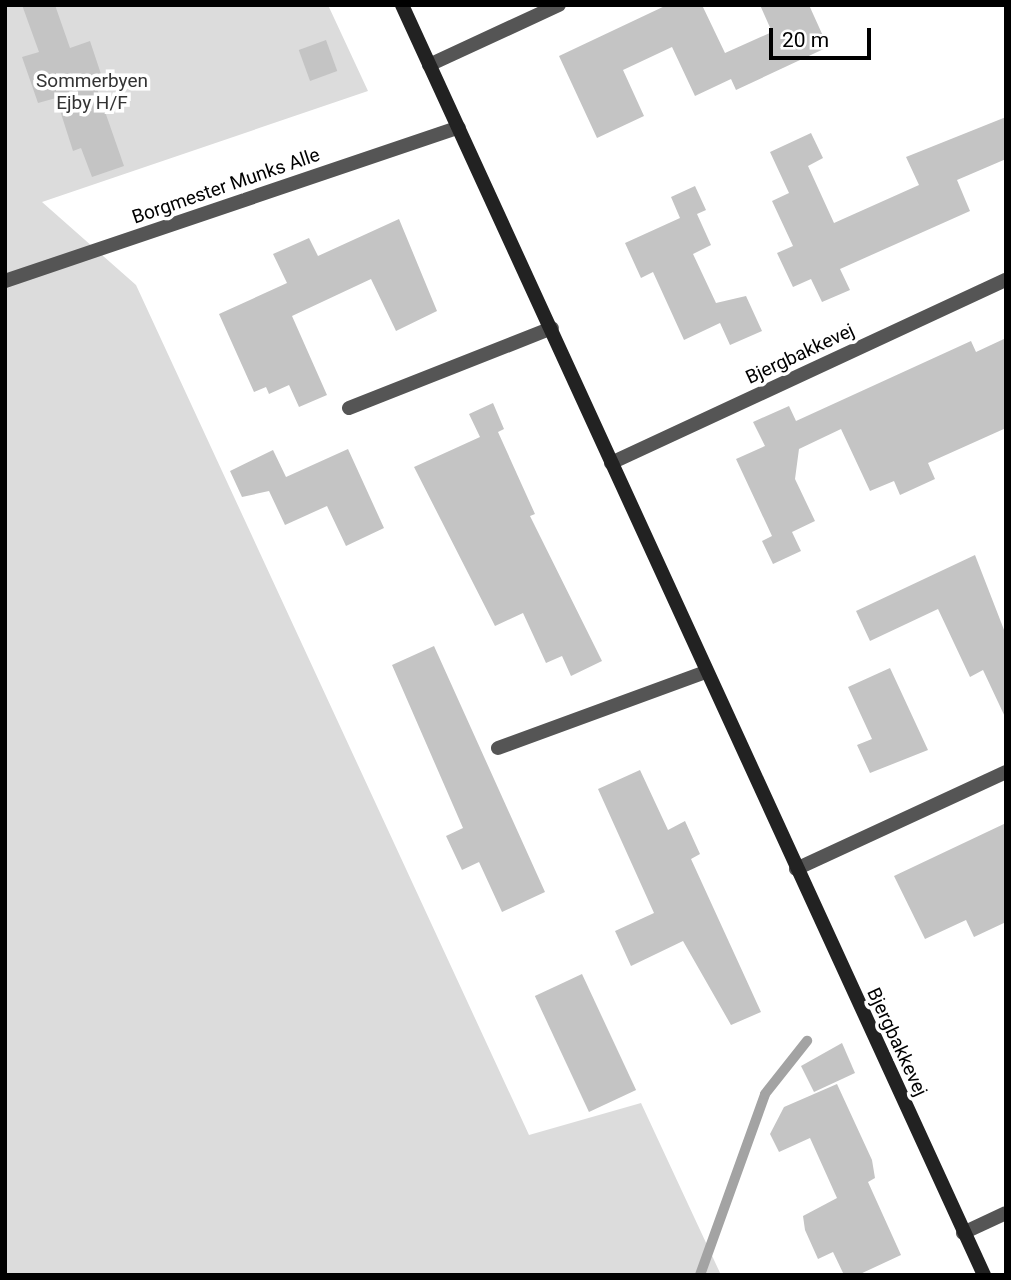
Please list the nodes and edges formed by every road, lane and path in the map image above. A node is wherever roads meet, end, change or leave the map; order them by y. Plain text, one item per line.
1 (402, 5) edge
2 (559, 5) edge
3 (429, 65) junction
4 (459, 127) junction
5 (5, 281) edge
6 (1006, 281) edge
7 (552, 328) junction
8 (349, 408) dead end
9 (611, 463) junction
10 (706, 672) junction
11 (498, 748) dead end
12 (1006, 772) edge
13 (796, 869) junction
14 (1006, 1213) edge
15 (963, 1233) junction
16 (984, 1275) edge

1 - 3 street, Bjergbakkevej
2 - 3 street
3 - 4 street, Bjergbakkevej
4 - 5 street, Borgmester Munks Alle
4 - 7 street, Bjergbakkevej
6 - 9 street, Bjergbakkevej
7 - 8 street
7 - 9 street, Bjergbakkevej
9 - 10 street, Bjergbakkevej
10 - 11 street
10 - 13 street, Bjergbakkevej
12 - 13 street
13 - 15 street, Bjergbakkevej
14 - 15 street
15 - 16 street, Bjergbakkevej

